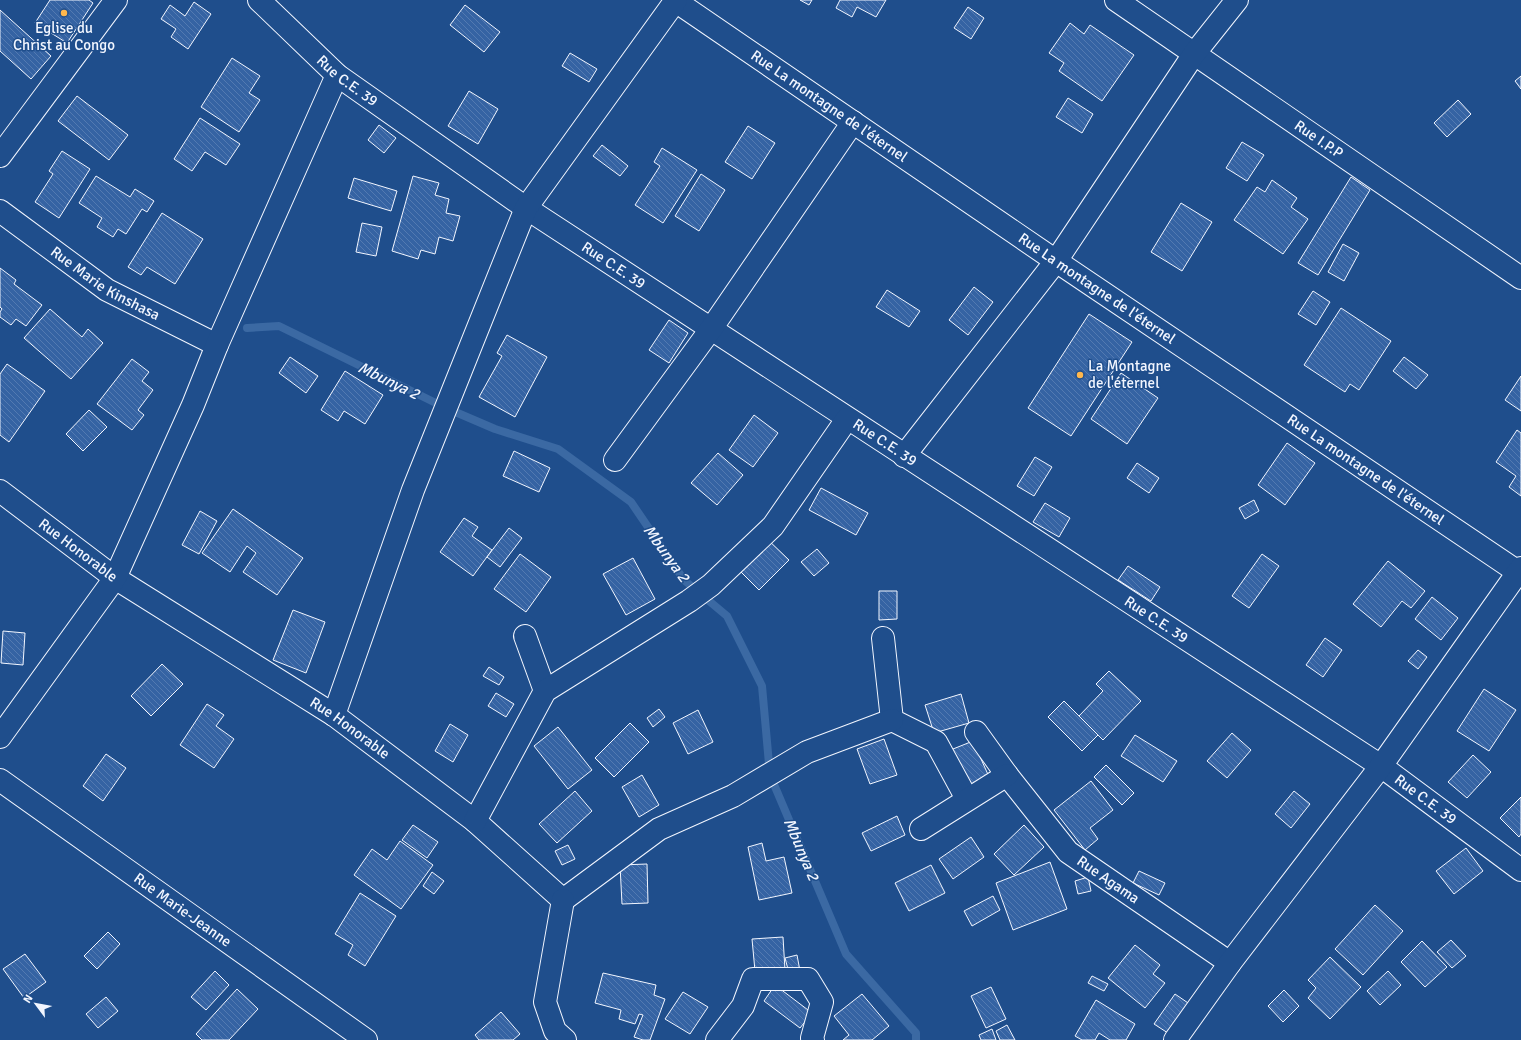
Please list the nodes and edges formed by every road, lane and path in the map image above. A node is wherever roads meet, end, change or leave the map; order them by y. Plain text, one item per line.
1 (116, 0) edge
2 (259, 0) edge
3 (676, 0) edge
4 (1116, 0) edge
5 (1237, 0) edge
6 (1194, 54) junction
7 (337, 75) junction
8 (853, 122) junction
9 (0, 156) edge
10 (526, 208) junction
11 (0, 211) edge
12 (1056, 261) junction
13 (1521, 278) edge
14 (711, 329) junction
15 (218, 345) junction
16 (847, 419) junction
17 (904, 456) junction
18 (615, 460) dead end
19 (0, 491) edge
20 (1520, 571) edge
21 (115, 578) junction
22 (525, 636) dead end
23 (883, 638) dead end
24 (545, 691) junction
25 (334, 716) junction
26 (892, 720) junction
27 (976, 732) dead end
28 (0, 737) edge
29 (1382, 766) junction
30 (1007, 775) junction
31 (0, 780) edge
32 (967, 799) junction
33 (475, 821) junction
34 (921, 829) dead end
35 (1521, 870) edge
36 (563, 900) junction
37 (1230, 963) junction
38 (366, 1040) edge
39 (566, 1040) edge
40 (717, 1040) edge
41 (813, 1040) edge
42 (1175, 1040) edge

1 - 9 street
2 - 7 street, Rue C.E. 39
3 - 8 street, Rue La montagne de l'éternel
3 - 10 street
4 - 6 street, Rue I.P.P
5 - 6 street
6 - 12 street
6 - 13 street, Rue I.P.P
7 - 10 street, Rue C.E. 39
7 - 15 street
8 - 12 street, Rue La montagne de l'éternel
8 - 14 street
10 - 14 street, Rue C.E. 39
10 - 25 street
11 - 15 street, Rue Marie Kinshasa
12 - 17 street
12 - 20 street, Rue La montagne de l'éternel
14 - 16 street, Rue C.E. 39
14 - 18 street
15 - 21 street
16 - 17 street, Rue C.E. 39
16 - 24 street
17 - 29 street, Rue C.E. 39
19 - 21 street, Rue Honorable
20 - 29 street
21 - 25 street, Rue Honorable
21 - 28 street
22 - 24 street
23 - 26 street
24 - 33 street
25 - 33 street, Rue Honorable
26 - 32 street
26 - 36 street
27 - 30 street, Rue Agama
29 - 35 street, Rue C.E. 39
29 - 37 street
30 - 32 street
30 - 37 street, Rue Agama
31 - 38 street, Rue Marie-Jeanne
32 - 34 street
33 - 36 street, Rue Honorable
36 - 39 street
37 - 42 street
40 - 41 street

